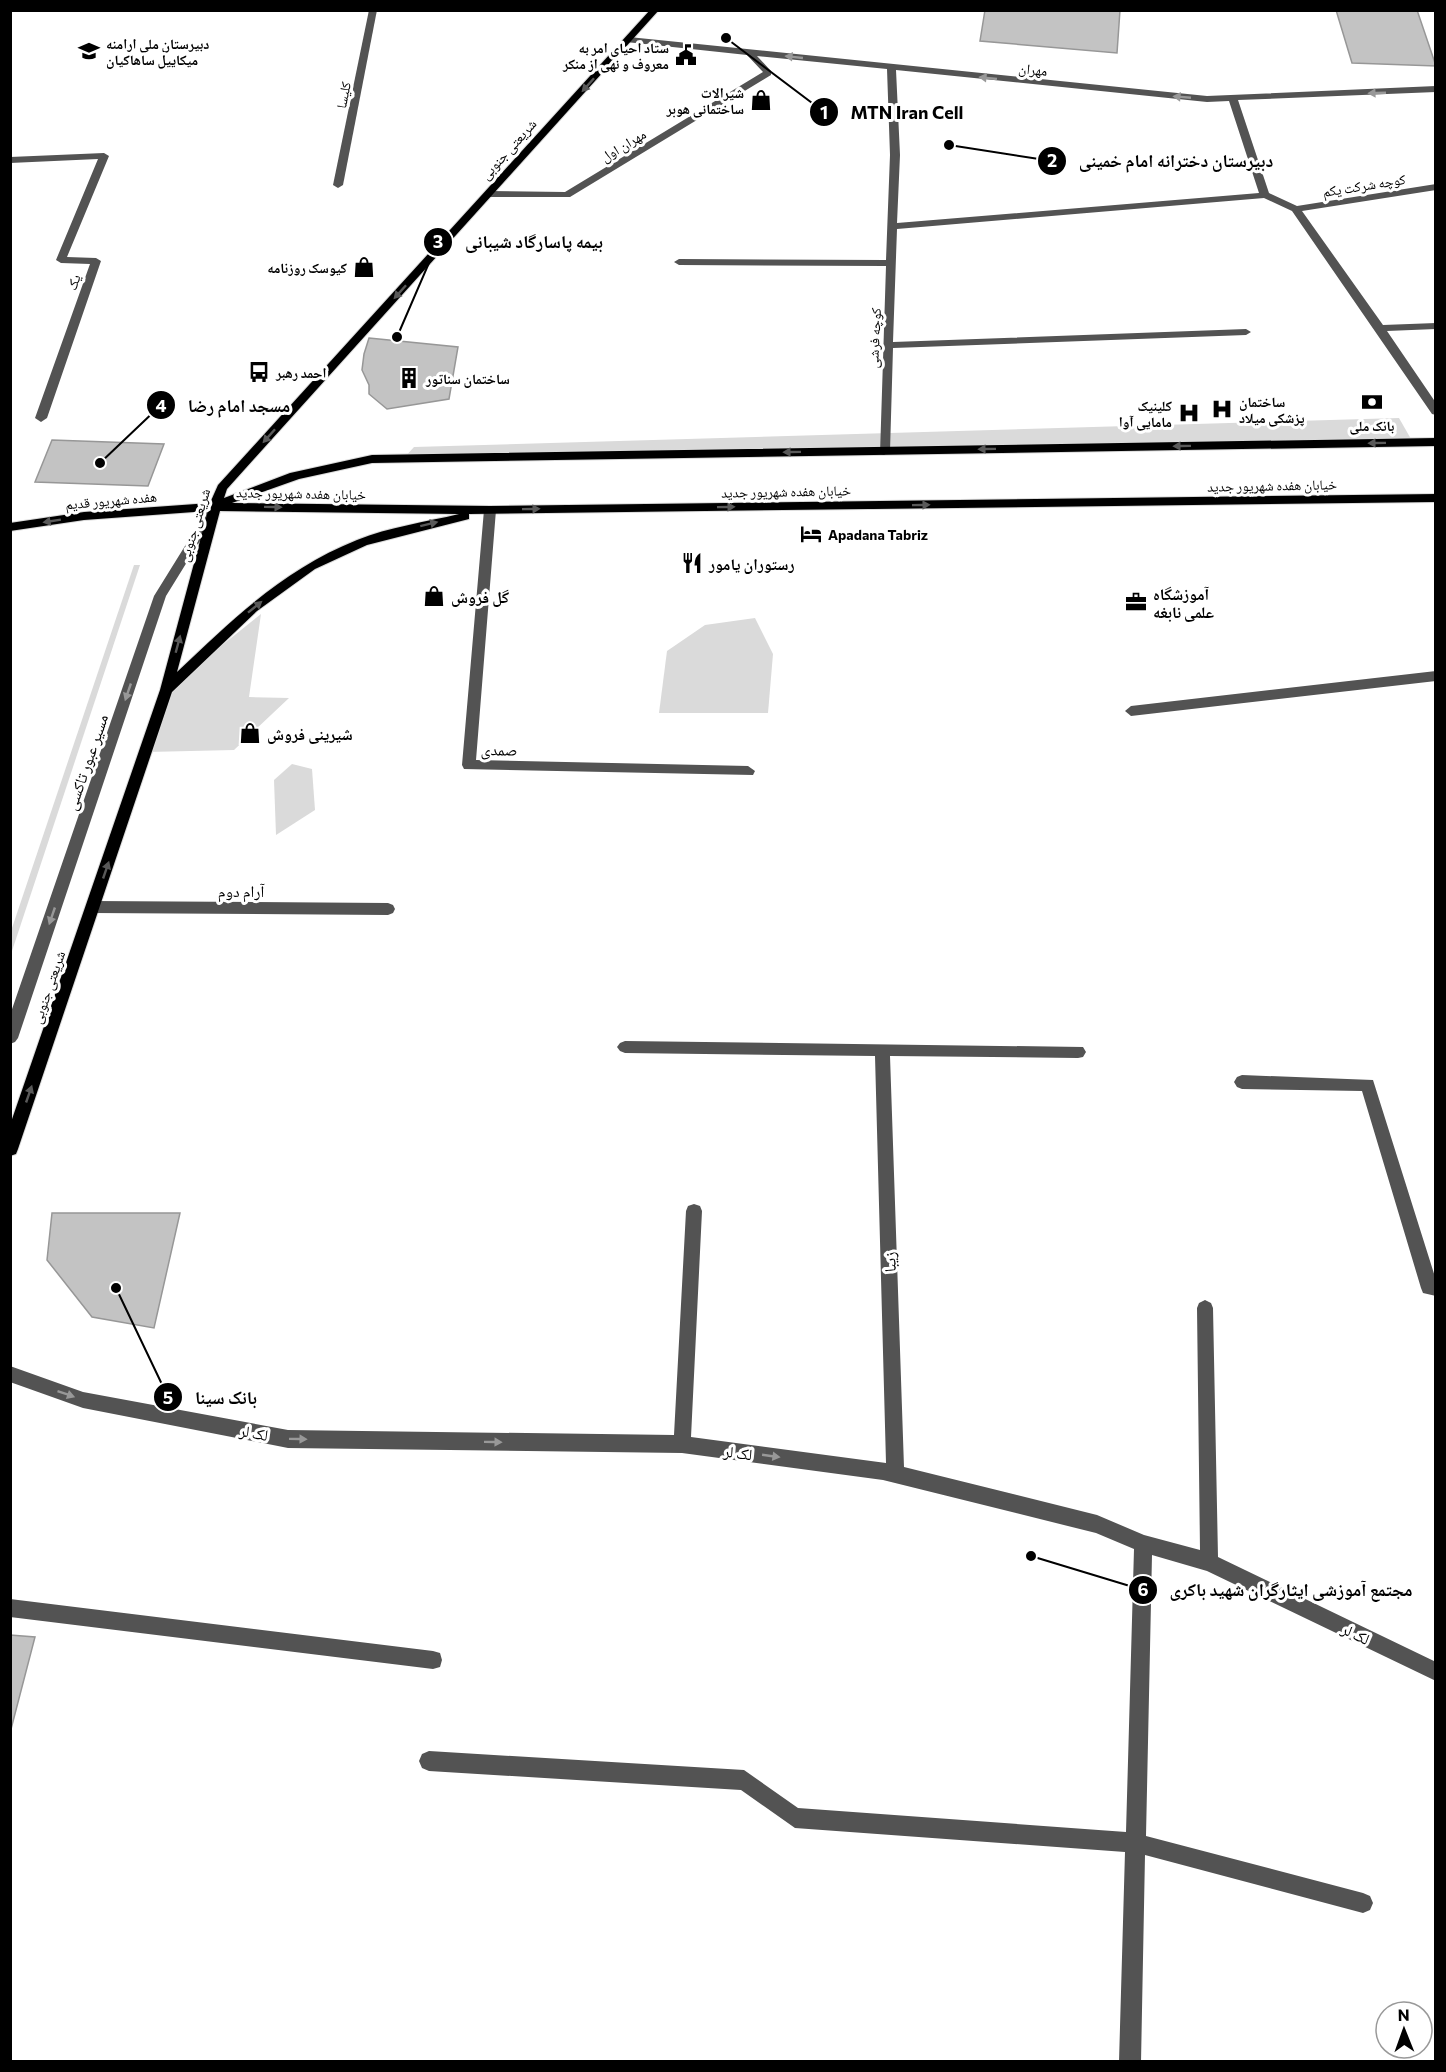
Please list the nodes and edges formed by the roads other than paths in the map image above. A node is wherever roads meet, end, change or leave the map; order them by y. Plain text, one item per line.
1 (374, 10) edge
2 (656, 10) edge
3 (629, 40) junction
4 (750, 53) junction
5 (891, 68) junction
6 (1436, 89) edge
7 (1233, 98) junction
8 (10, 160) edge
9 (338, 185) dead end
10 (1436, 187) edge
11 (489, 194) junction
12 (1265, 195) junction
13 (1296, 209) junction
14 (893, 226) junction
15 (679, 262) dead end
16 (892, 263) junction
17 (1436, 326) edge
18 (1380, 328) junction
19 (1246, 332) dead end
20 (888, 345) junction
21 (1436, 412) edge
22 (41, 418) dead end
23 (1436, 442) edge
24 (884, 451) junction
25 (1436, 498) edge
26 (215, 507) junction
27 (490, 510) junction
28 (10, 527) edge
29 (1436, 676) edge
30 (166, 690) junction
31 (1131, 711) dead end
32 (748, 771) dead end
33 (93, 907) junction
34 (388, 909) dead end
35 (10, 1038) edge
36 (625, 1047) dead end
37 (882, 1050) junction
38 (1078, 1052) dead end
39 (1242, 1082) dead end
40 (10, 1149) edge
41 (693, 1211) dead end
42 (1436, 1288) edge
43 (1205, 1308) dead end
44 (10, 1374) edge
45 (682, 1444) junction
46 (895, 1475) junction
47 (1143, 1544) junction
48 (1209, 1562) junction
49 (10, 1608) edge
50 (433, 1660) dead end
51 (1436, 1672) edge
52 (429, 1761) dead end
53 (1136, 1843) junction
54 (1363, 1903) dead end
55 (1130, 2061) edge

1 - 9 street, کلیسا
2 - 3 main road, شریعتی جنوبی
3 - 4 street, مهران
3 -> 11 main road, شریعتی جنوبی
5 -> 4 street, مهران
4 - 11 street, مهران اول
7 -> 5 street, مهران
5 - 14 street, کوچه فرشی
6 -> 7 street, مهران
7 - 12 street
8 - 22 street, یک
10 - 13 street, کوچه شرکت یکم
11 -> 26 main road, شریعتی جنوبی
12 - 13 street
12 - 14 street
13 - 18 street
14 - 16 street, کوچه فرشی
15 - 16 street
16 - 20 street, کوچه فرشی
17 - 18 street
18 - 21 street
19 - 20 street
20 - 24 street, کوچه فرشی
23 -> 24 main road, خیابان هفده شهریور جدید
24 -> 26 main road, خیابان هفده شهریور جدید
27 -> 25 main road, خیابان هفده شهریور جدید
26 -> 27 main road, خیابان هفده شهریور جدید
26 -> 28 main road, هفده شهریور قدیم
30 -> 26 main road, شریعتی جنوبی
26 -> 35 street, مسیر عبور تاکسی
30 -> 27 main road
27 - 32 street, صمدی
29 - 31 street
33 -> 30 main road, شریعتی جنوبی
33 - 34 street, آرام دوم
40 -> 33 main road, شریعتی جنوبی
36 - 37 street
37 - 38 street
37 - 46 street, زیبا
39 - 42 street
41 - 45 street
43 - 48 street
44 -> 45 street, لک لر
45 -> 46 street, لک لر
46 - 47 street, لک لر
47 - 48 street, لک لر
47 - 53 street
48 - 51 street, لک لر
49 - 50 street
52 - 53 street
53 - 54 street
53 - 55 street

